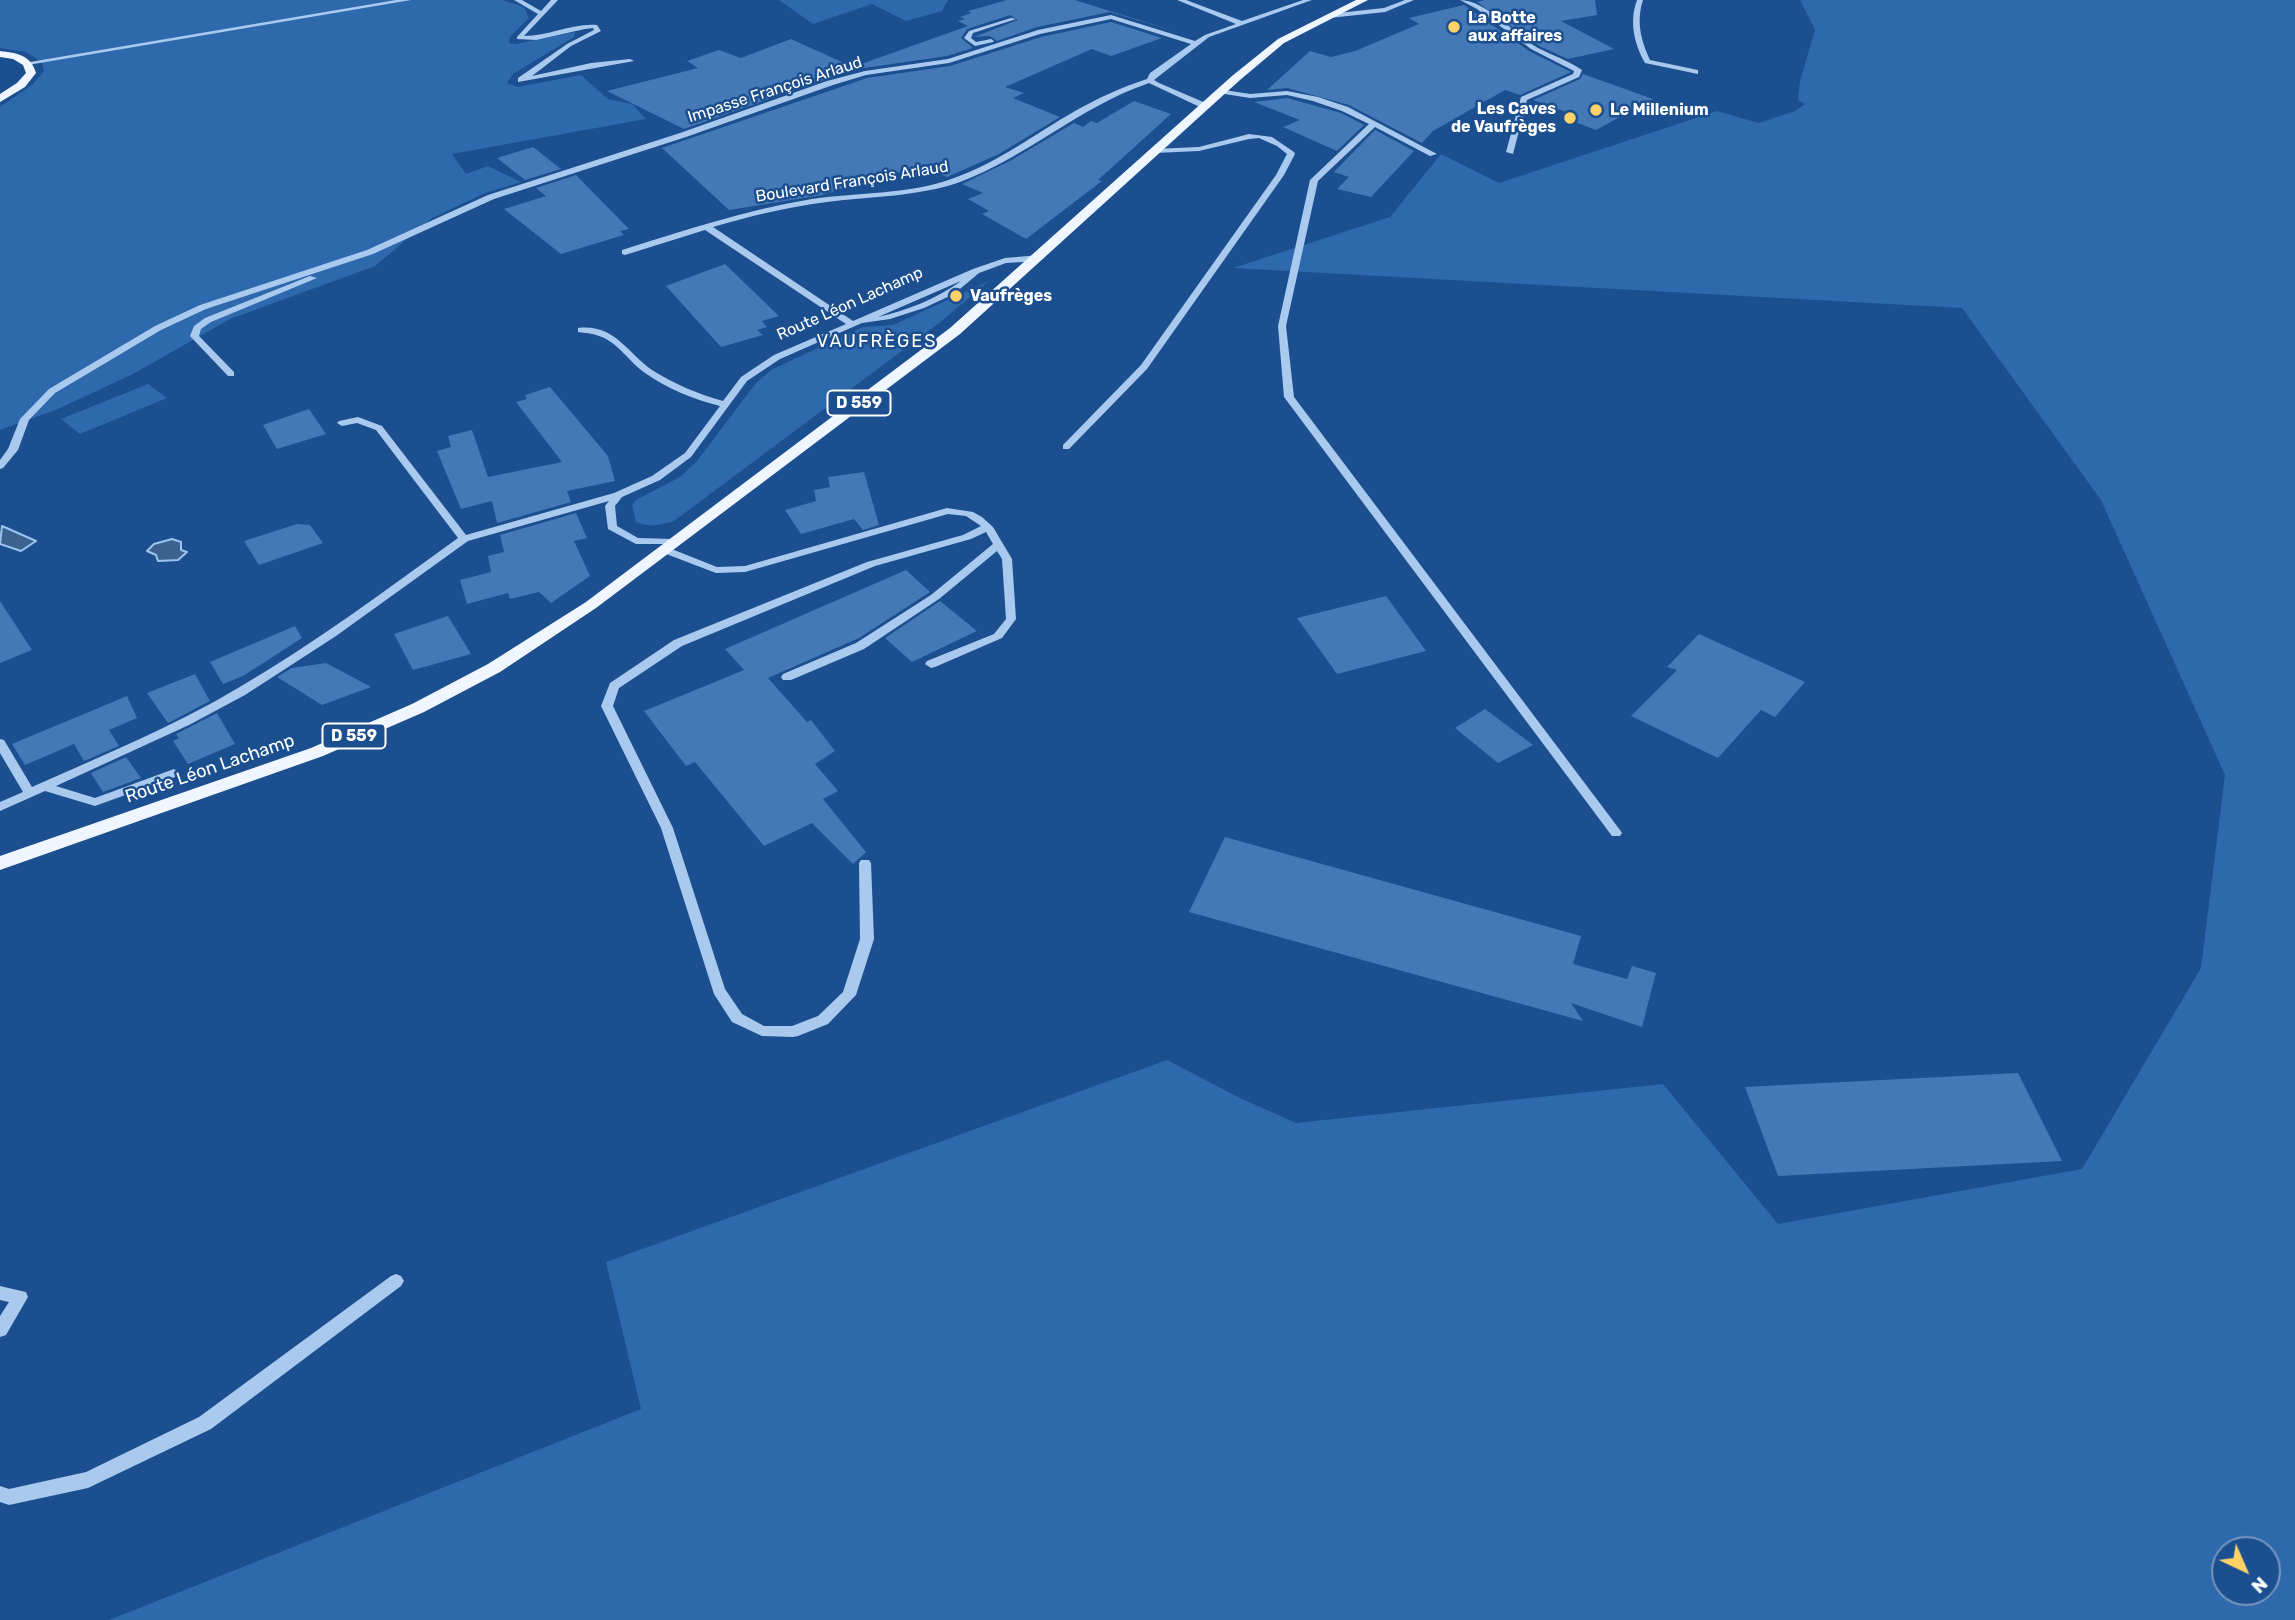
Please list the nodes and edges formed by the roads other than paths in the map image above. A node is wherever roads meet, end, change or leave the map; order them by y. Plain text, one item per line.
1 (408, 0) edge
2 (517, 0) edge
3 (555, 0) edge
4 (1180, 0) edge
5 (1309, 0) edge
6 (1363, 0) edge
7 (1411, 0) edge
8 (1463, 0) edge
9 (1640, 0) edge
10 (542, 15) junction
11 (1329, 16) junction
12 (1013, 19) dead end
13 (1240, 23) junction
14 (1038, 32) junction
15 (1194, 43) junction
16 (0, 54) edge
17 (630, 61) dead end
18 (28, 63) junction
19 (1695, 72) dead end
20 (1150, 80) junction
21 (1221, 91) junction
22 (0, 99) edge
23 (1205, 106) junction
24 (1374, 124) junction
25 (1155, 151) junction
26 (1510, 152) dead end
27 (1433, 154) dead end
28 (491, 197) joint
29 (705, 226) junction
30 (370, 252) junction
31 (625, 253) dead end
32 (1040, 258) junction
33 (853, 322) junction
34 (581, 330) dead end
35 (231, 374) dead end
36 (724, 404) junction
37 (342, 423) dead end
38 (1066, 447) dead end
39 (0, 466) edge
40 (618, 495) junction
41 (988, 527) junction
42 (464, 538) junction
43 (999, 545) junction
44 (670, 546) junction
45 (931, 664) dead end
46 (787, 677) dead end
47 (0, 743) edge
48 (174, 773) dead end
49 (45, 787) junction
50 (30, 794) junction
51 (0, 807) edge
52 (1616, 833) dead end
53 (0, 863) edge
54 (865, 863) dead end
55 (396, 1281) dead end
56 (0, 1293) edge
57 (0, 1330) edge
58 (0, 1494) edge

1 - 18 street
2 - 10 street
3 - 10 street
4 - 13 street
5 - 13 street, Boulevard François Arlaud
6 - 11 main road, Route Léon Lachamp / D 559
7 - 11 street
8 - 26 street
9 - 19 street
10 - 17 street
11 - 21 main road, Route Léon Lachamp / D 559
12 - 14 street
13 - 15 street, Boulevard François Arlaud
14 - 15 street, Impasse François Arlaud
14 - 28 street, Impasse François Arlaud
15 - 20 street, Boulevard François Arlaud
16 - 18 main road
18 - 22 main road
20 - 23 street
20 - 29 street, Boulevard François Arlaud
21 - 23 main road, Route Léon Lachamp / D 559
21 - 24 street
23 - 25 main road, Route Léon Lachamp / D 559
24 - 27 street
24 - 52 street
25 - 32 main road, Route Léon Lachamp / D 559
25 - 38 street
28 - 30 lane
29 - 31 street, Boulevard François Arlaud
29 - 33 street
30 - 35 street
30 - 39 lane
32 - 33 street, Route Léon Lachamp
32 - 44 main road, Route Léon Lachamp / D 559
33 - 36 street, Route Léon Lachamp
34 - 36 street
36 - 40 street, Route Léon Lachamp
37 - 42 street
40 - 42 street, Route Léon Lachamp
40 - 44 street
41 - 43 street
41 - 44 street
41 - 54 street
42 - 49 street
43 - 45 street
43 - 46 street
44 - 53 main road, Route Léon Lachamp / D 559
47 - 50 street
48 - 49 street
49 - 50 street
50 - 51 street
55 - 58 street
56 - 57 street

